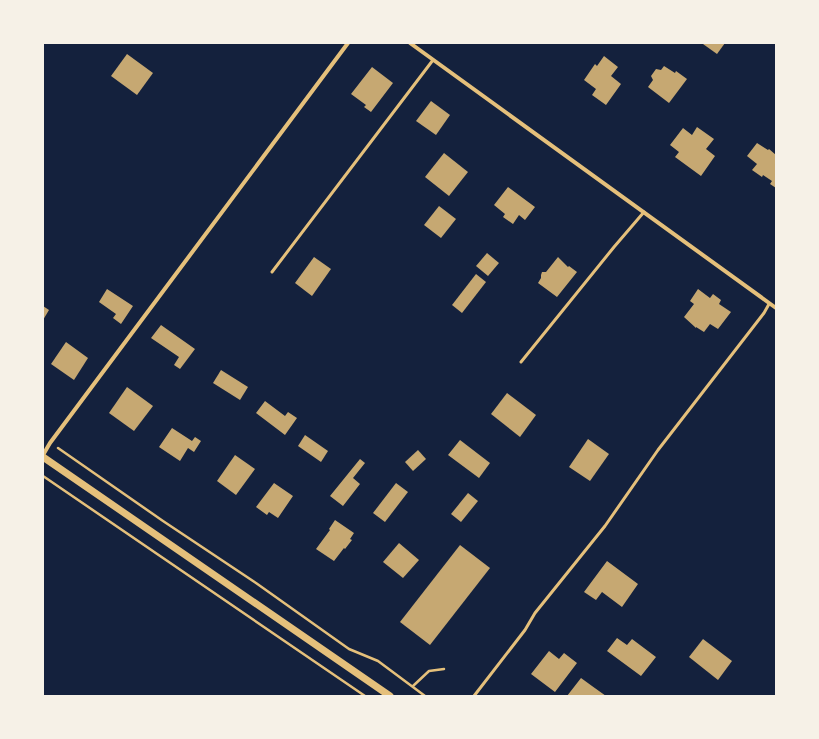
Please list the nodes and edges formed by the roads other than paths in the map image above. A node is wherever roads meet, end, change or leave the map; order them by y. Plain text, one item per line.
1 (348, 43) edge
2 (410, 43) edge
3 (433, 60) junction
4 (644, 212) junction
5 (272, 272) dead end
6 (770, 304) junction
7 (776, 308) edge
8 (521, 362) dead end
9 (44, 459) edge
10 (390, 696) edge
11 (474, 696) edge

1 - 9 street
2 - 3 street
3 - 4 street
3 - 5 lane
4 - 6 street
4 - 8 lane
6 - 7 street
6 - 11 lane
9 - 10 street

